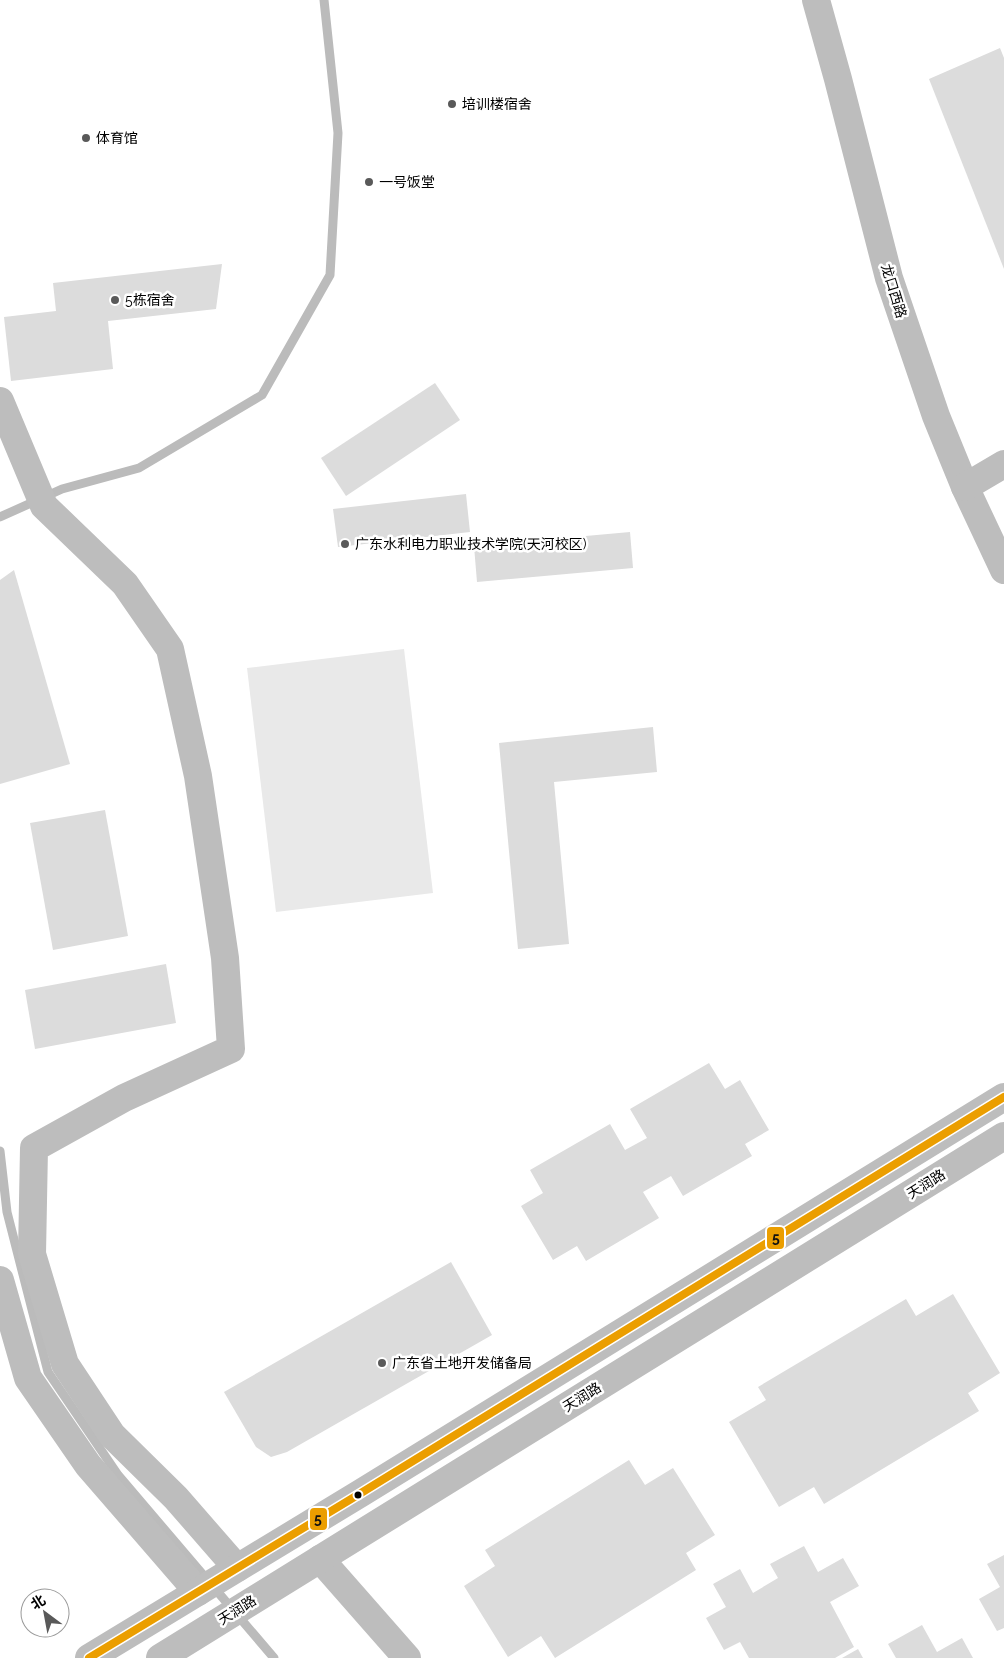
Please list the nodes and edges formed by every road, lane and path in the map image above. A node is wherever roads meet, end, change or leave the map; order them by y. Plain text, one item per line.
1 (816, 0) edge
2 (0, 402) edge
3 (1004, 464) edge
4 (965, 487) junction
5 (1004, 570) edge
6 (1004, 1097) edge
7 (1004, 1136) edge
8 (0, 1280) edge
9 (320, 1559) junction
10 (230, 1572) junction
11 (198, 1592) junction
12 (89, 1658) edge
13 (160, 1658) edge
14 (407, 1658) edge

1 - 4 street, 龙口西路
2 - 10 street
3 - 4 street
4 - 5 street, 龙口西路
6 - 10 street
7 - 9 street, 天润路
8 - 11 street
9 - 13 street, 天润路
9 - 14 street
10 - 11 street
11 - 12 street

